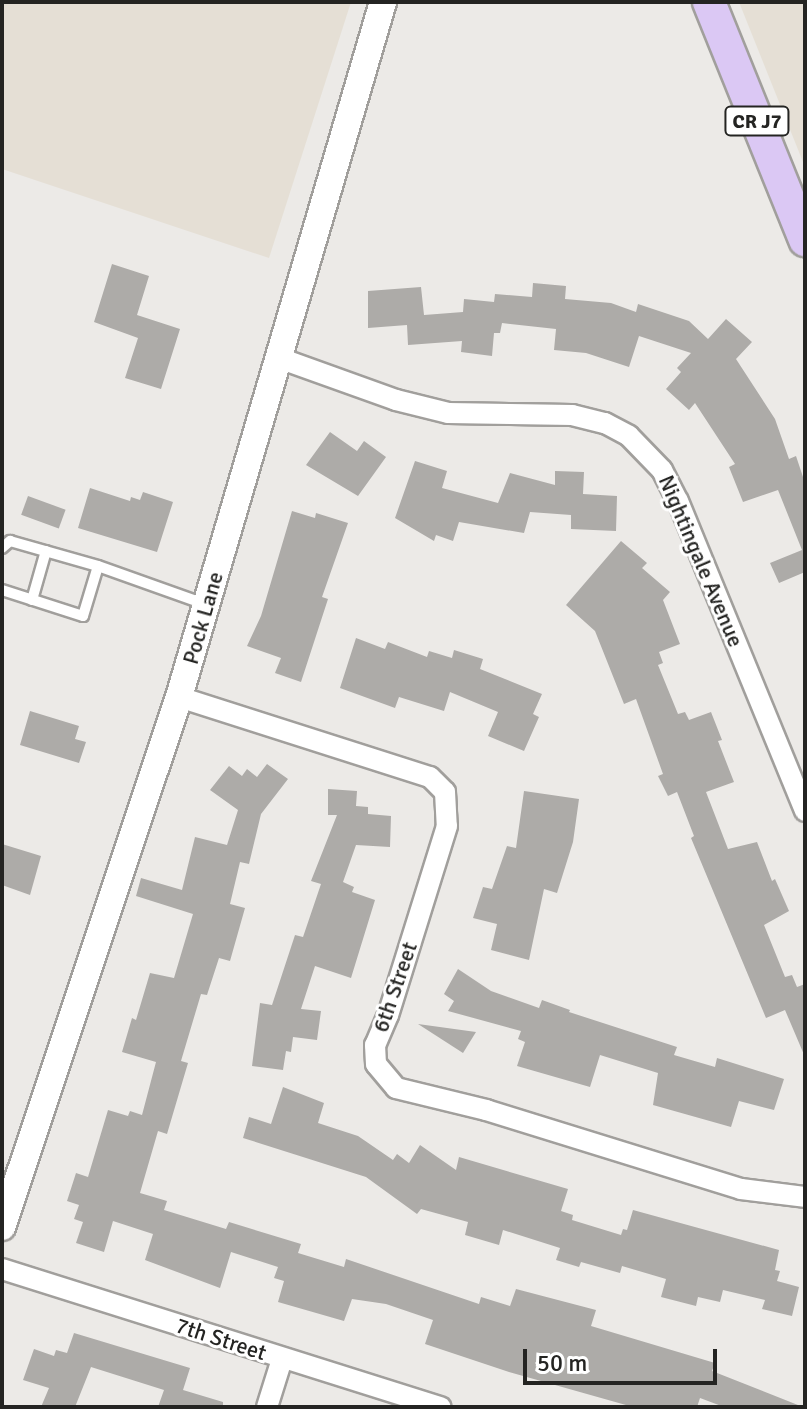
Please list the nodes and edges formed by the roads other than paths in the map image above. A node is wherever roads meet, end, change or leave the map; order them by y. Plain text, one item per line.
1 (383, 2) edge
2 (709, 2) edge
3 (805, 240) edge
4 (279, 358) junction
5 (2, 548) edge
6 (46, 551) junction
7 (98, 566) junction
8 (2, 590) edge
9 (32, 600) junction
10 (207, 604) junction
11 (179, 697) junction
12 (805, 811) edge
13 (805, 1197) edge
14 (2, 1227) edge
15 (2, 1269) edge
16 (282, 1359) junction
17 (267, 1407) edge
18 (441, 1407) edge

1 - 4 street, Pock Lane
2 - 3 main road, CR J7
4 - 10 street, Pock Lane
4 - 12 street, Nightingale Avenue
5 - 6 lane
6 - 7 lane
6 - 9 lane
7 - 9 lane
7 - 10 lane
8 - 9 lane
10 - 11 street, Pock Lane
11 - 13 street, 6th Street
11 - 14 street, Pock Lane
15 - 16 street, 7th Street
16 - 17 street
16 - 18 street, 7th Street

